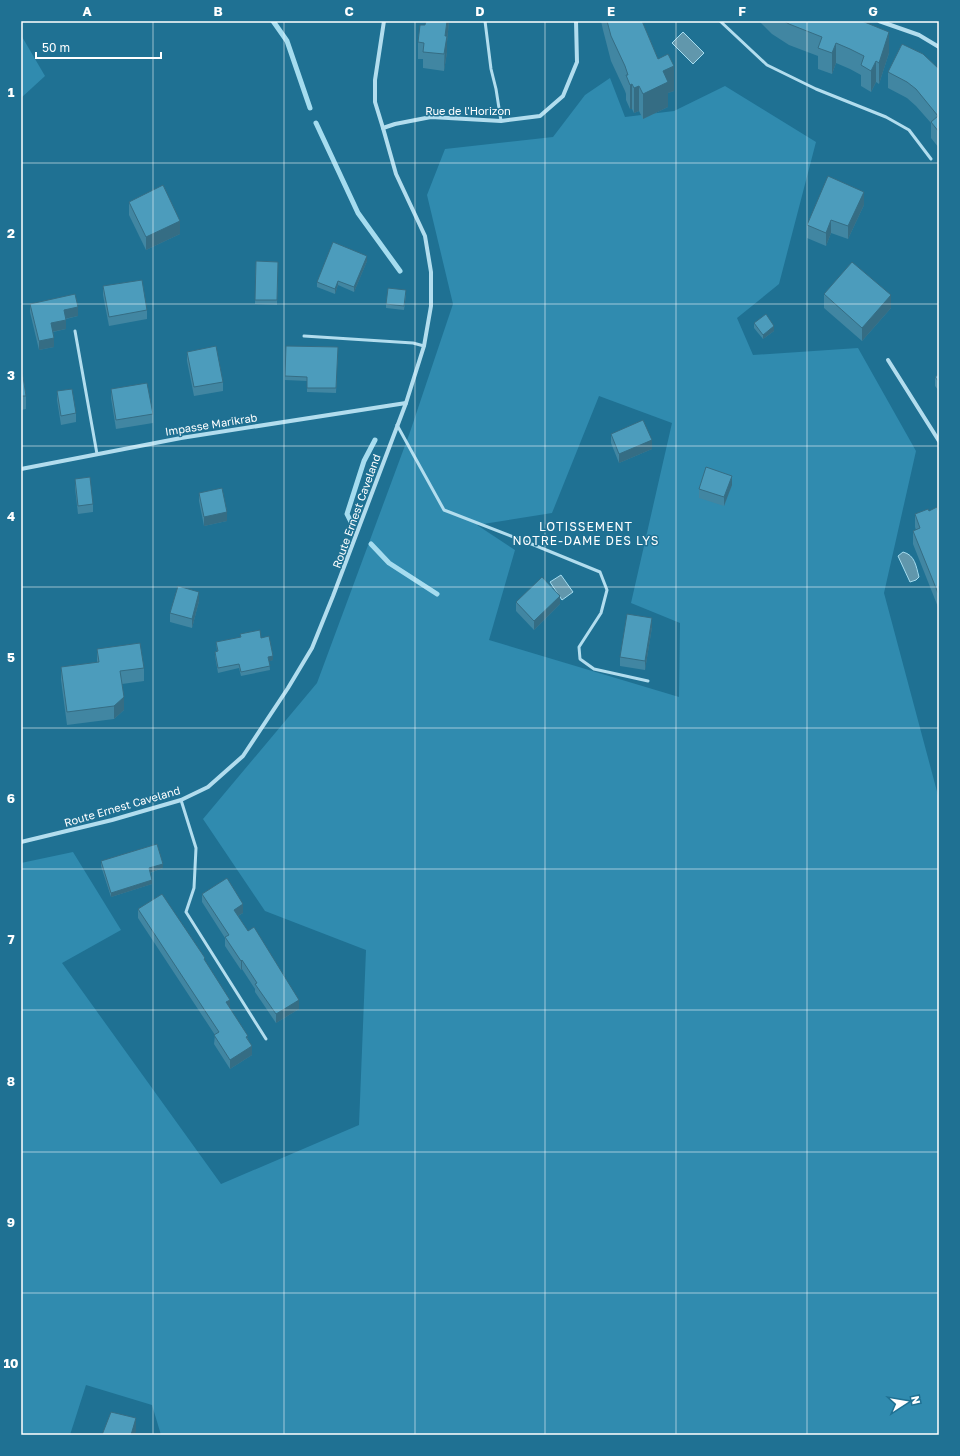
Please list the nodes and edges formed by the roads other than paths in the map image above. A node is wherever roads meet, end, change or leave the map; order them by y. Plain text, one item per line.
1 (384, 21) edge
2 (486, 21) edge
3 (576, 21) edge
4 (720, 21) edge
5 (879, 21) edge
6 (939, 47) edge
7 (501, 121) junction
8 (384, 128) junction
9 (931, 159) dead end
10 (75, 331) dead end
11 (304, 336) dead end
12 (424, 346) junction
13 (888, 360) dead end
14 (406, 402) junction
15 (397, 425) junction
16 (939, 441) edge
17 (98, 454) junction
18 (21, 469) edge
19 (648, 681) dead end
20 (181, 800) junction
21 (21, 842) edge
22 (266, 1039) dead end

1 - 8 street, Route Ernest Caveland
2 - 7 lane
3 - 7 street, Rue de l'Horizon
4 - 9 lane
5 - 6 street
7 - 8 street, Rue de l'Horizon
8 - 12 street, Route Ernest Caveland
10 - 17 lane
11 - 12 lane
12 - 14 street, Route Ernest Caveland
13 - 16 street
14 - 15 street, Route Ernest Caveland
14 - 17 street, Impasse Marikrab
15 - 19 lane
15 - 20 street, Route Ernest Caveland
17 - 18 street, Impasse Marikrab
20 - 21 street, Route Ernest Caveland
20 - 22 lane

